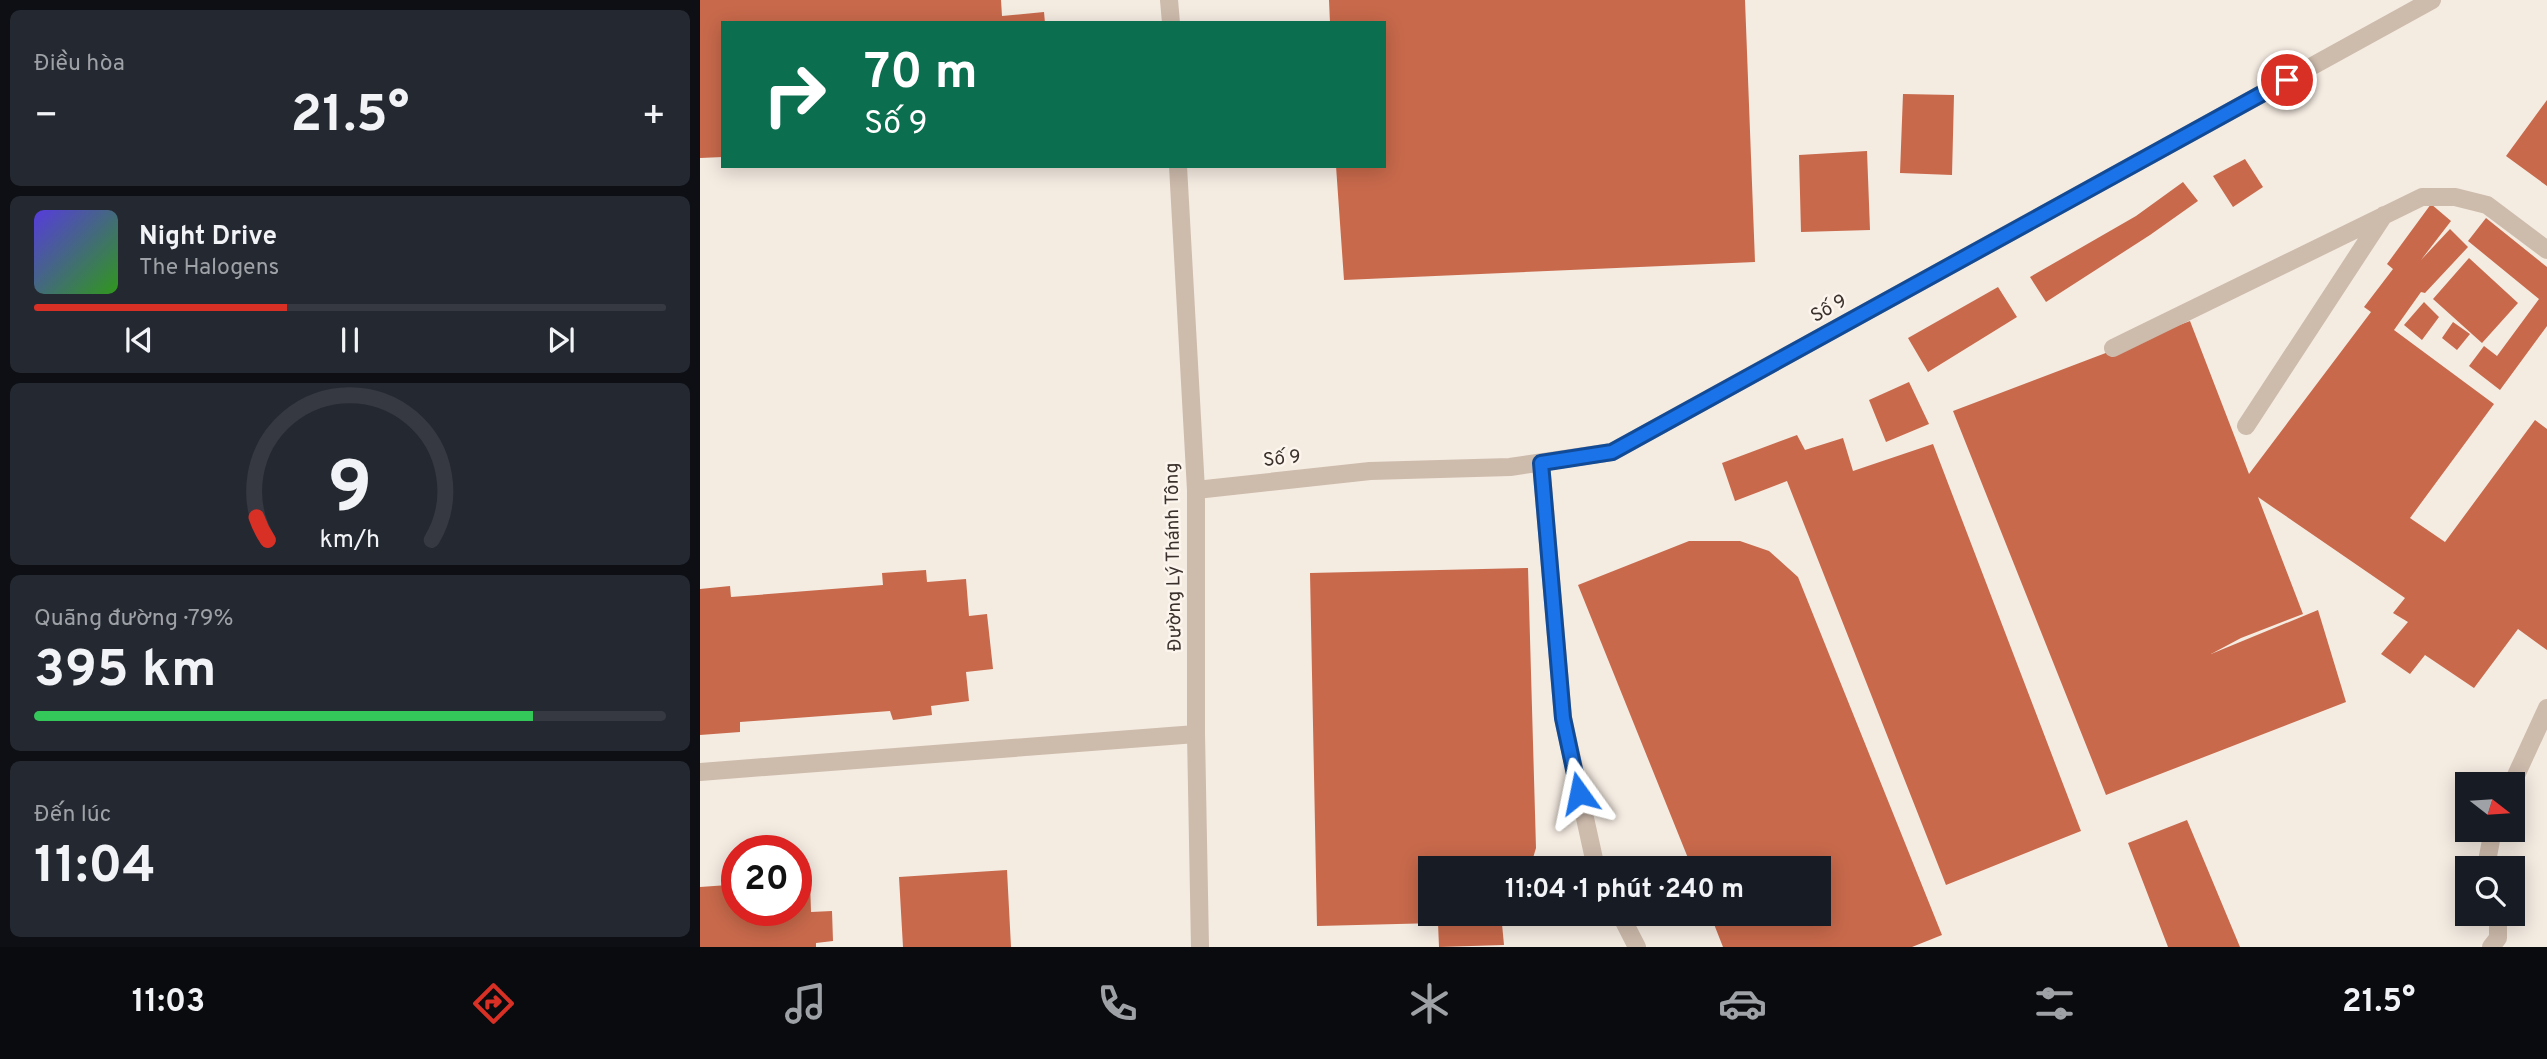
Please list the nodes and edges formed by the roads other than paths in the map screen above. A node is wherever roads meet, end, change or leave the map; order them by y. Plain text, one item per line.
1 (1169, 0) edge
2 (2432, 0) edge
3 (1171, 21) edge
4 (1178, 168) edge
5 (2385, 215) junction
6 (2547, 250) edge
7 (2113, 348) dead end
8 (2246, 426) dead end
9 (1541, 463) junction
10 (1196, 490) junction
11 (2547, 708) edge
12 (1196, 734) junction
13 (700, 772) edge
14 (2518, 772) edge
15 (1593, 856) edge
16 (1626, 926) edge
17 (2498, 926) edge
18 (1200, 947) edge
19 (1637, 947) edge
20 (2491, 947) edge

1 - 3 street
2 - 9 street, Số 9
4 - 10 street, Đường Lý Thánh Tông
5 - 6 street
5 - 7 street
5 - 8 street
9 - 10 street, Số 9
9 - 15 street
10 - 12 street, Đường Lý Thánh Tông
11 - 14 street
12 - 13 street
12 - 18 street, Đường Lý Thánh Tông
16 - 19 street
17 - 20 street

